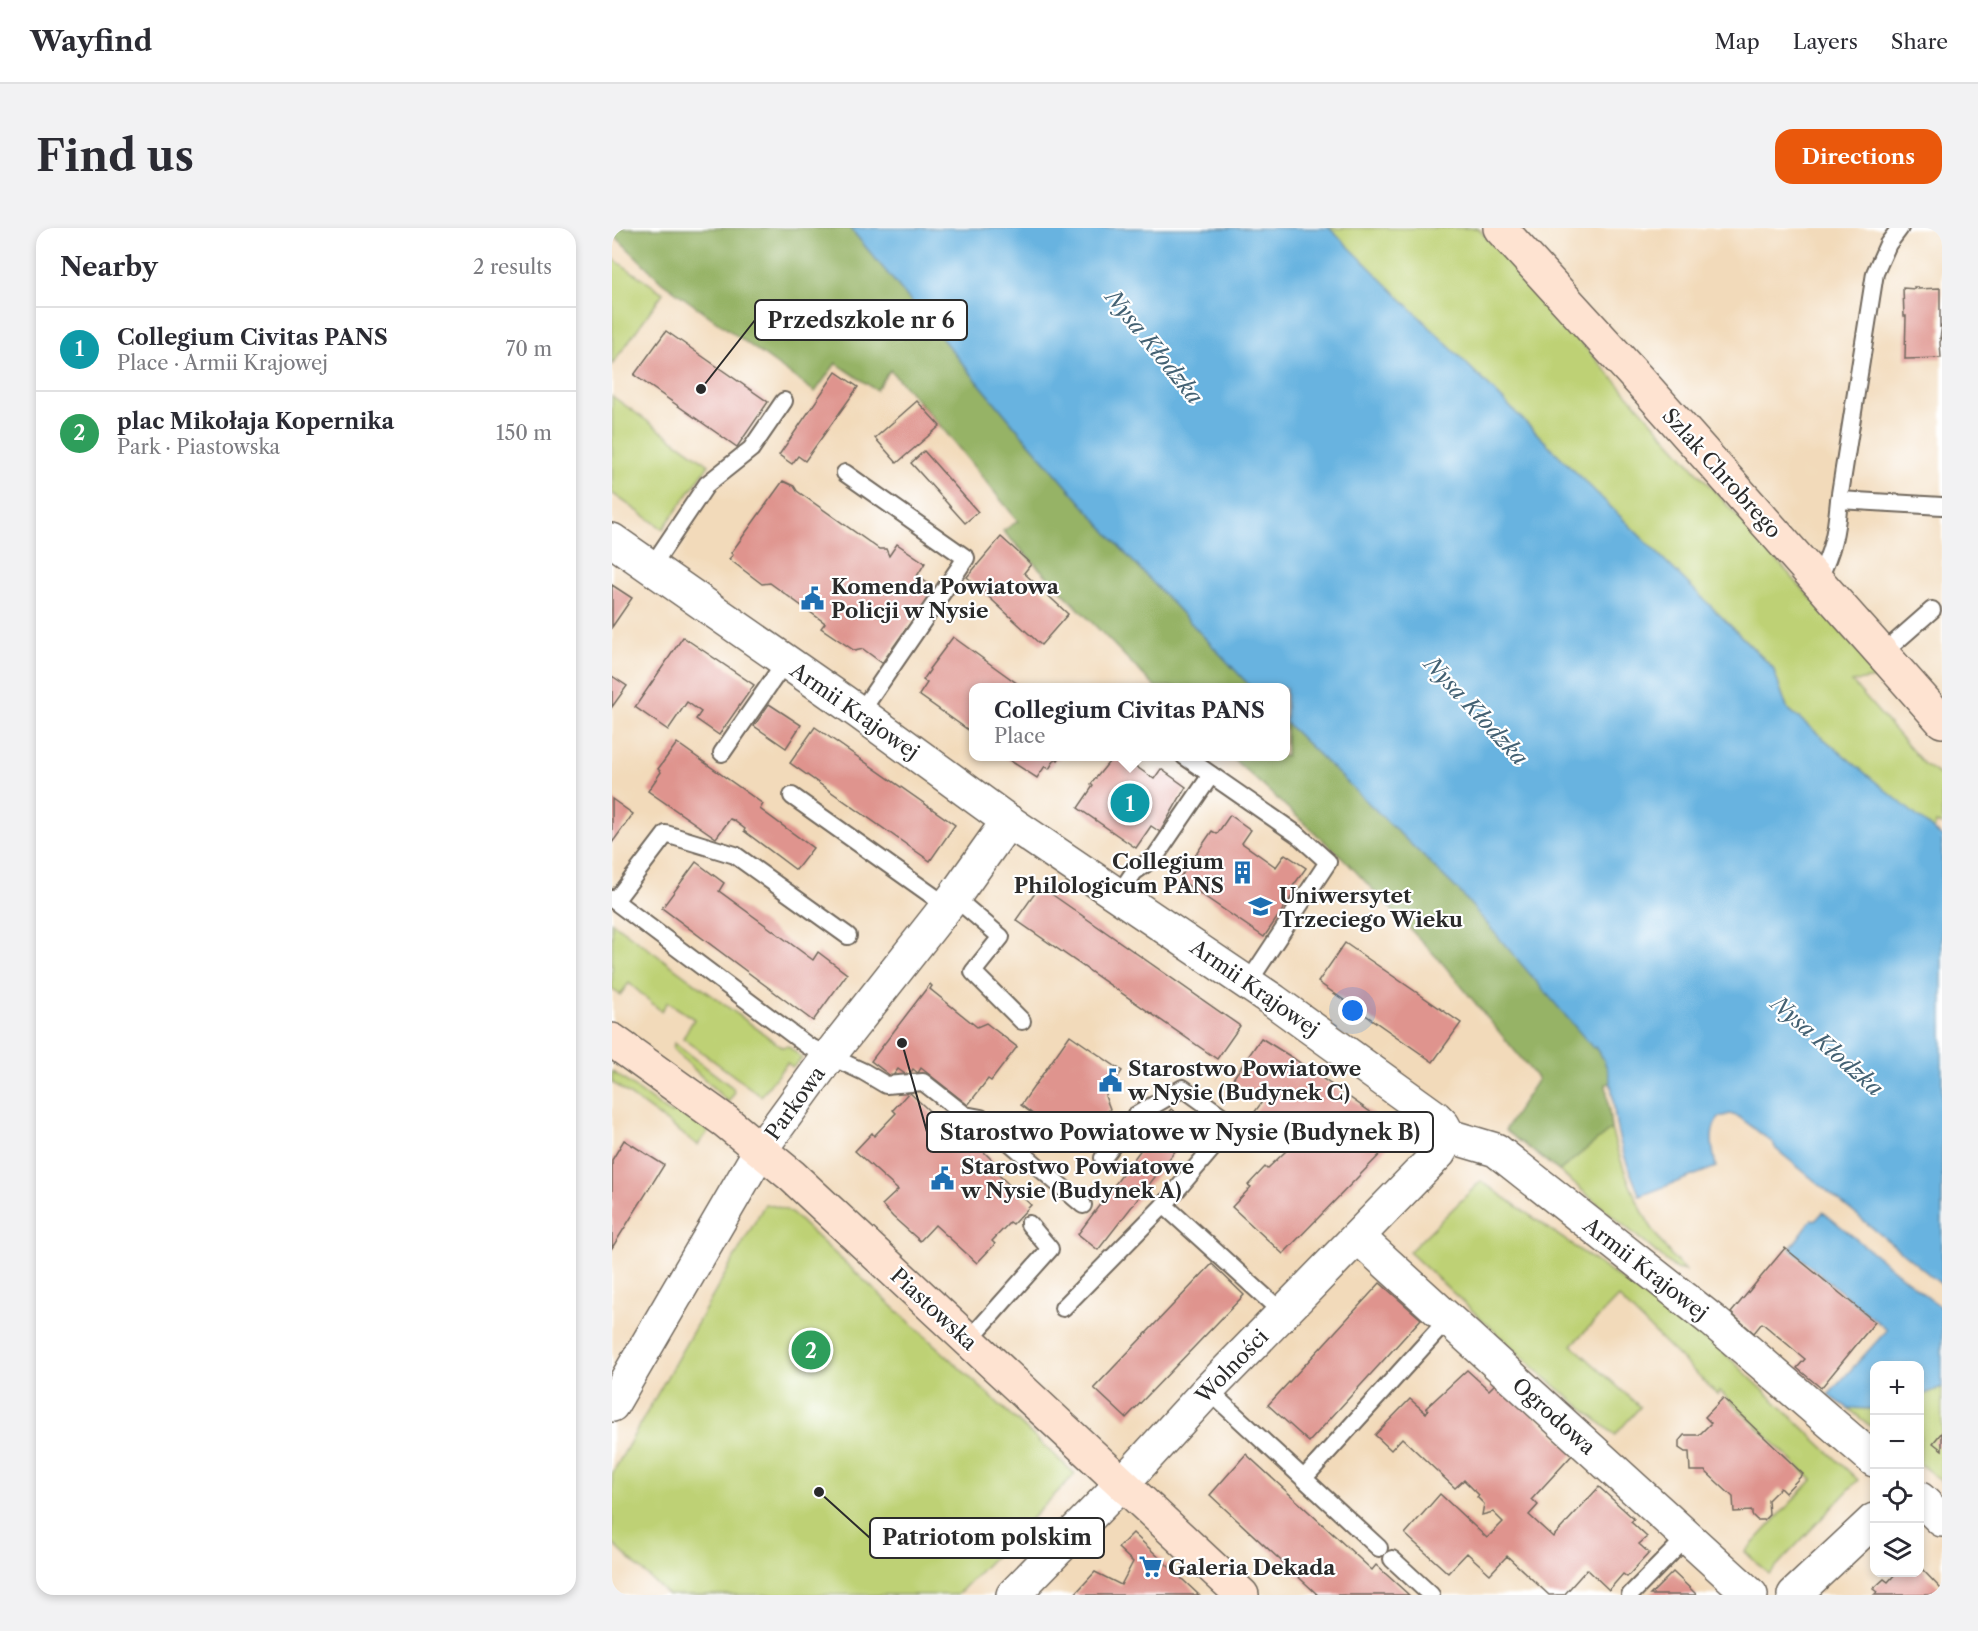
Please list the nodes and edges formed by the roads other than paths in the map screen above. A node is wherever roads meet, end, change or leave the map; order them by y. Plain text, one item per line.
1 (1500, 228) edge
2 (1900, 228) edge
3 (784, 401) dead end
4 (845, 473) dead end
5 (1839, 500) junction
6 (1942, 506) edge
7 (612, 540) edge
8 (650, 569) junction
9 (1818, 580) junction
10 (1932, 610) dead end
11 (1883, 653) junction
12 (785, 662) junction
13 (860, 713) junction
14 (1942, 721) edge
15 (722, 753) dead end
16 (1191, 761) edge
17 (1211, 776) junction
18 (792, 796) dead end
19 (1008, 821) junction
20 (1119, 894) junction
21 (613, 900) edge
22 (951, 902) junction
23 (848, 936) dead end
24 (1248, 982) junction
25 (1022, 1021) dead end
26 (612, 1040) edge
27 (829, 1056) junction
28 (1449, 1136) junction
29 (760, 1149) junction
30 (1103, 1158) dead end
31 (1083, 1205) dead end
32 (1164, 1205) junction
33 (1029, 1224) dead end
34 (1358, 1237) junction
35 (1063, 1308) dead end
36 (1284, 1314) junction
37 (1448, 1319) junction
38 (969, 1340) junction
39 (622, 1362) edge
40 (1208, 1390) junction
41 (612, 1405) edge
42 (1870, 1456) edge
43 (1304, 1478) junction
44 (1122, 1484) junction
45 (1924, 1503) edge
46 (1942, 1520) edge
47 (1872, 1523) edge
48 (1687, 1537) junction
49 (1379, 1548) dead end
50 (1392, 1559) dead end
51 (1013, 1595) edge
52 (1242, 1595) edge
53 (1431, 1595) edge
54 (1630, 1595) edge
55 (1751, 1595) edge
56 (1794, 1595) edge

1 - 9 street, Szlak Chrobrego
2 - 5 lane
3 - 8 lane
4 - 13 lane
5 - 6 lane
5 - 9 lane
7 - 8 street, Armii Krajowej
8 - 12 street, Armii Krajowej
9 - 11 street, Szlak Chrobrego
10 - 11 lane
11 - 14 street, Szlak Chrobrego
12 - 13 street, Armii Krajowej
12 - 15 lane
13 - 19 street, Armii Krajowej
16 - 17 lane
17 - 20 lane
17 - 24 lane
18 - 22 lane
19 - 20 street, Armii Krajowej
19 - 22 street, Parkowa
20 - 24 street, Armii Krajowej
21 - 23 lane
21 - 27 lane
22 - 25 lane
22 - 27 street, Parkowa
24 - 28 street, Armii Krajowej
26 - 29 street, Piastowska
27 - 29 street, Parkowa
27 - 31 lane
28 - 34 street, Wolności
28 - 42 street, Armii Krajowej
29 - 38 street, Piastowska
29 - 39 street, Parkowa
30 - 32 lane
32 - 35 lane
32 - 36 lane
33 - 38 lane
34 - 36 street, Wolności
34 - 37 street, Ogrodowa
36 - 40 street, Wolności
37 - 43 lane
37 - 48 street, Ogrodowa
38 - 44 street, Piastowska
39 - 41 street, Parkowa
40 - 43 lane
40 - 44 street, Wolności
43 - 49 lane
44 - 51 street, Wolności
44 - 52 street, Piastowska
45 - 46 street
47 - 56 street
48 - 54 lane
48 - 55 street, Ogrodowa
50 - 53 lane

